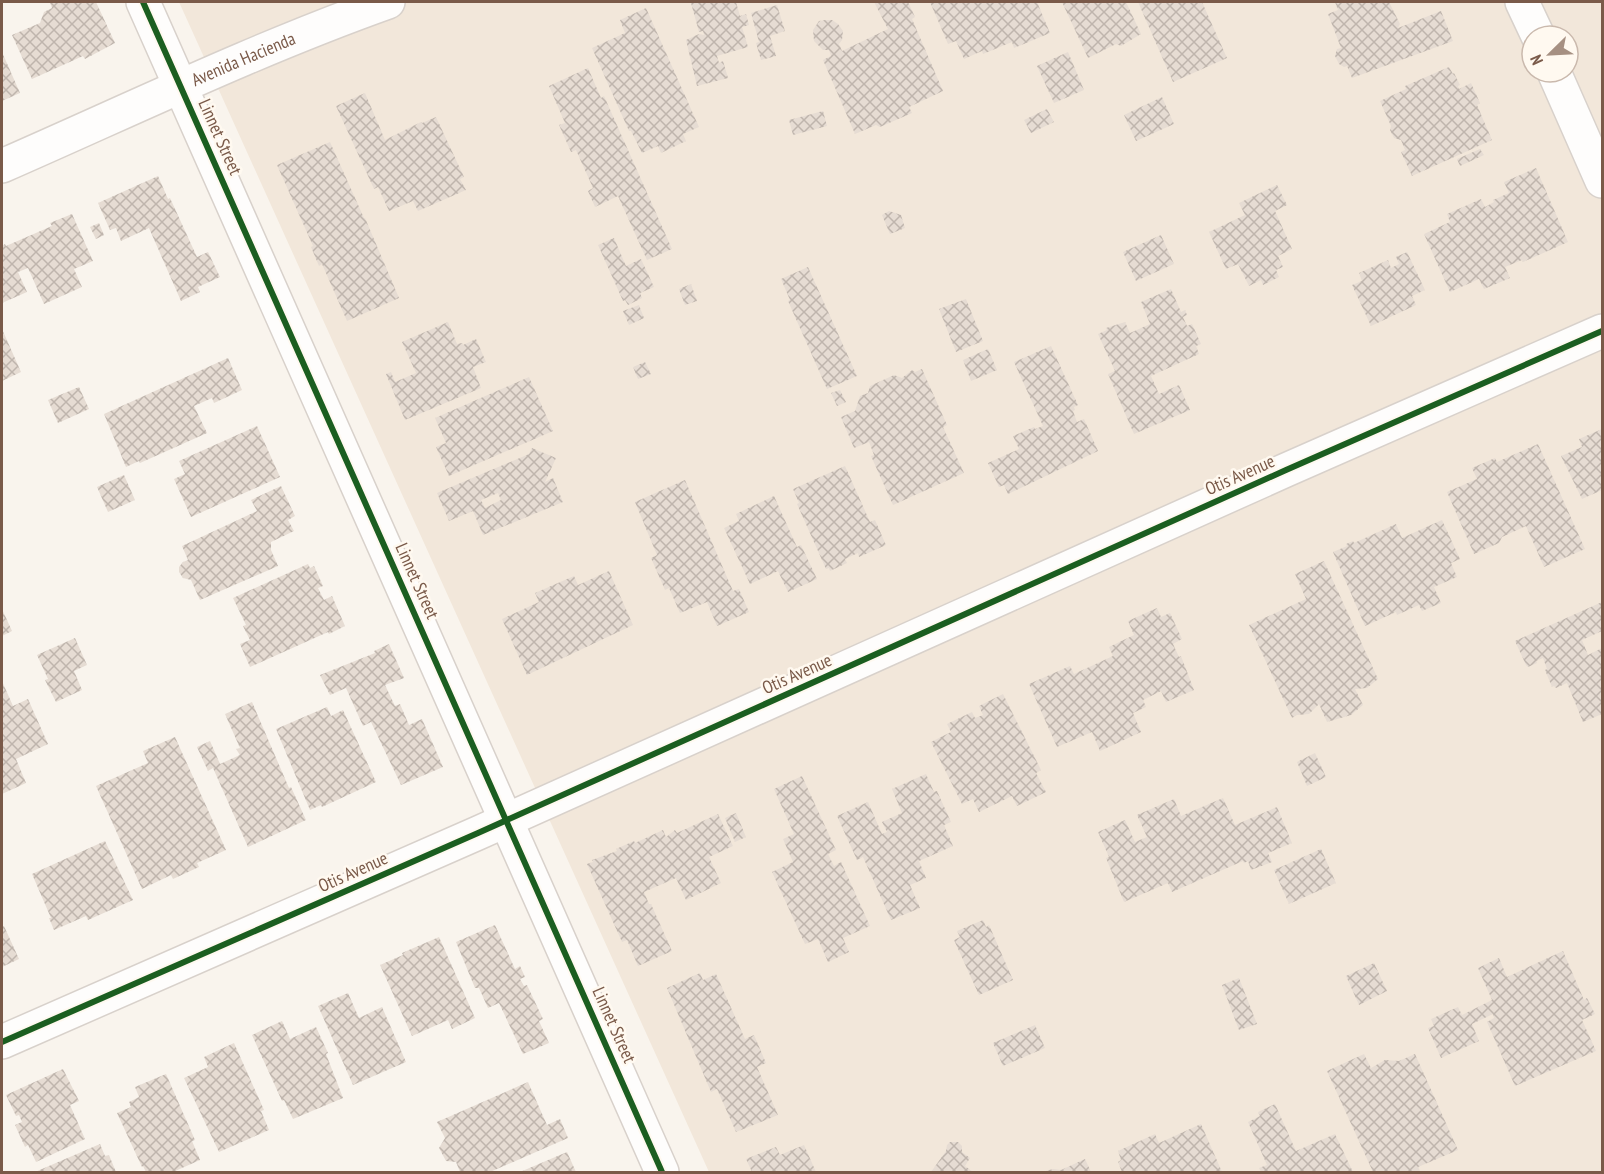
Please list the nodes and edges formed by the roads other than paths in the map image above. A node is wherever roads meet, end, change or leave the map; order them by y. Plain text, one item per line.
1 (143, 2) edge
2 (388, 2) edge
3 (1522, 2) edge
4 (1532, 24) edge
5 (1559, 84) edge
6 (181, 87) junction
7 (2, 166) edge
8 (1602, 181) edge
9 (1602, 331) edge
10 (507, 820) junction
11 (2, 1042) edge
12 (662, 1173) edge

1 - 6 street, Linnet Street
2 - 6 street, Avenida Hacienda
3 - 4 street
5 - 8 street
6 - 7 street, Avenida Hacienda
6 - 10 street, Linnet Street
9 - 10 street, Otis Avenue
10 - 11 street, Otis Avenue
10 - 12 street, Linnet Street

